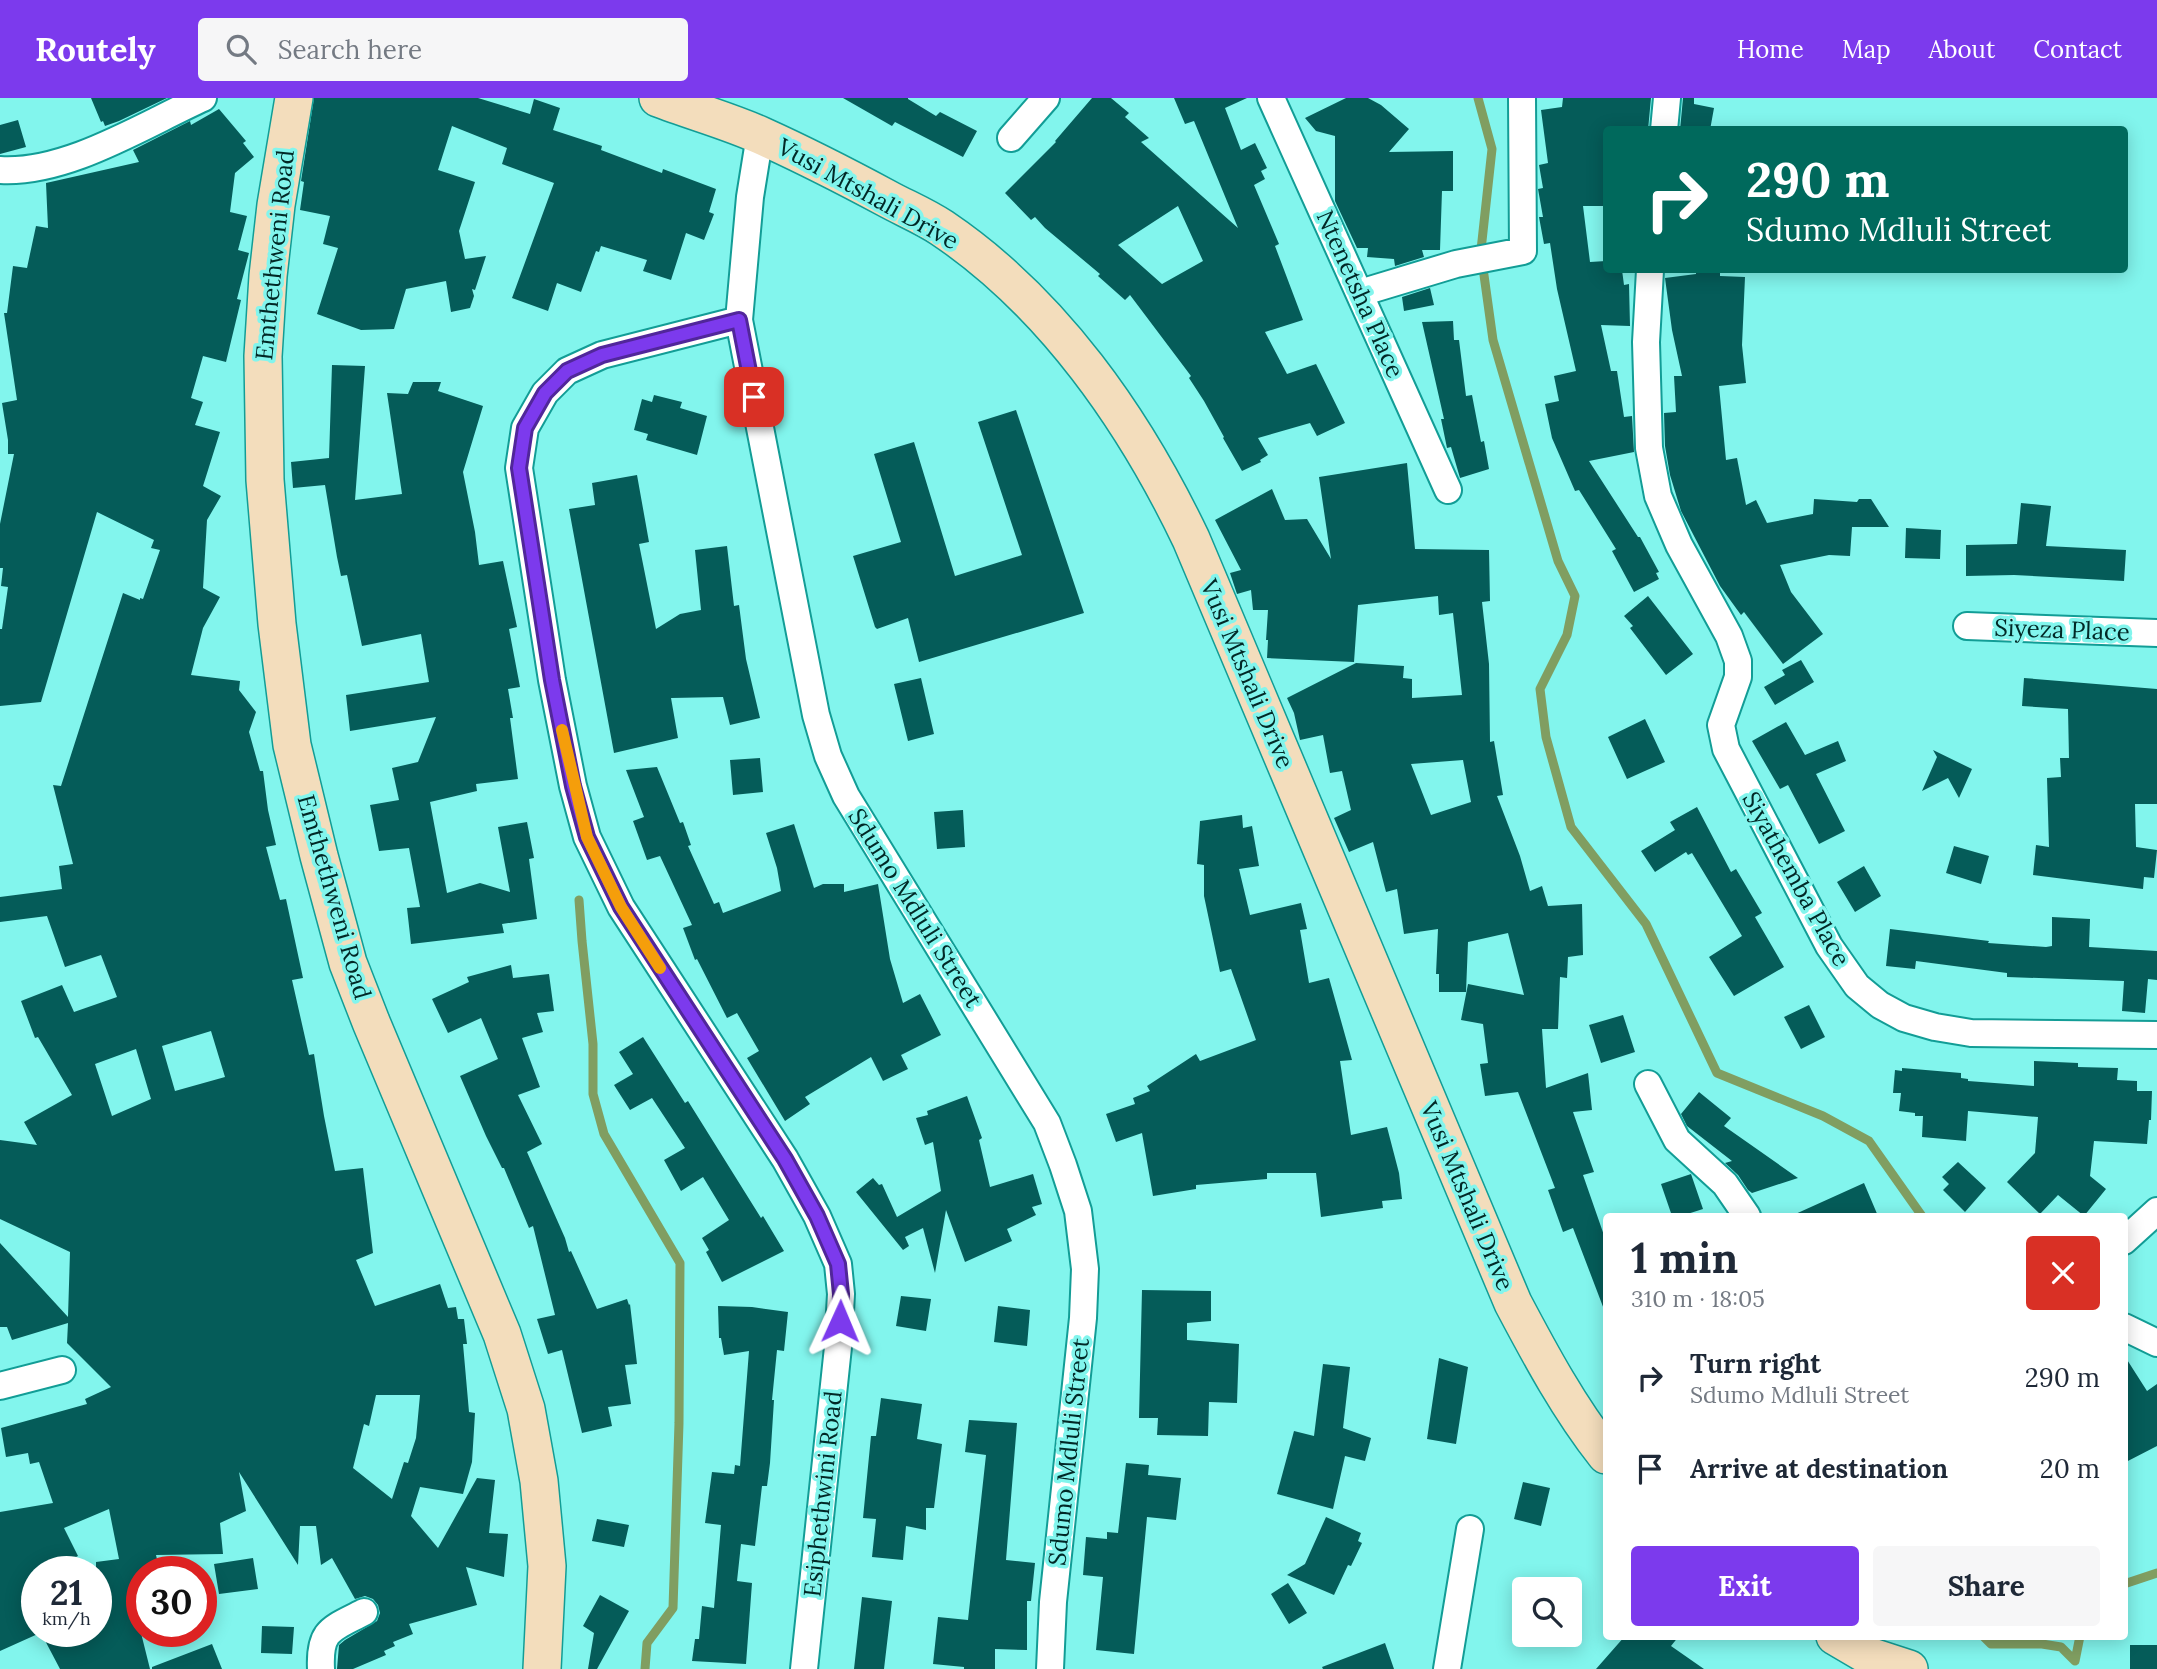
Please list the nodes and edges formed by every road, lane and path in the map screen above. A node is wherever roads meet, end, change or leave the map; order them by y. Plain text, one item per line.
1 (203, 98) edge
2 (294, 98) edge
3 (658, 98) edge
4 (1046, 98) edge
5 (1271, 98) edge
6 (1522, 98) edge
7 (1667, 98) edge
8 (1664, 126) edge
9 (760, 135) junction
10 (1011, 138) dead end
11 (0, 170) edge
12 (1650, 273) edge
13 (1360, 293) junction
14 (739, 320) junction
15 (1448, 490) dead end
16 (1967, 626) dead end
17 (2157, 633) edge
18 (2157, 1035) edge
19 (1648, 1084) dead end
20 (2157, 1210) edge
21 (1745, 1213) edge
22 (2128, 1237) edge
23 (2128, 1328) edge
24 (2157, 1343) edge
25 (62, 1370) dead end
26 (0, 1386) edge
27 (1603, 1451) edge
28 (1470, 1529) dead end
29 (364, 1612) dead end
30 (1840, 1640) edge
31 (1868, 1662) edge
32 (321, 1669) edge
33 (542, 1669) edge
34 (804, 1669) edge
35 (1051, 1669) edge
36 (1447, 1669) edge
37 (1909, 1669) edge

1 - 11 street
2 - 33 street, Emthethweni Road
3 - 9 street, Vusi Mtshali Drive
4 - 10 street
5 - 13 street, Ntenetsha Place
6 - 13 street
7 - 8 street
9 - 14 street, Sdumo Mdluli Street
9 - 27 street, Vusi Mtshali Drive
12 - 18 street, Siyathemba Place
13 - 15 street, Ntenetsha Place
14 - 34 street, Esiphethwini Road
14 - 35 street, Sdumo Mdluli Street
16 - 17 street, Siyeza Place
19 - 21 street
20 - 22 street
23 - 24 street
25 - 26 street
28 - 36 street
29 - 32 street
30 - 31 street
31 - 37 street

